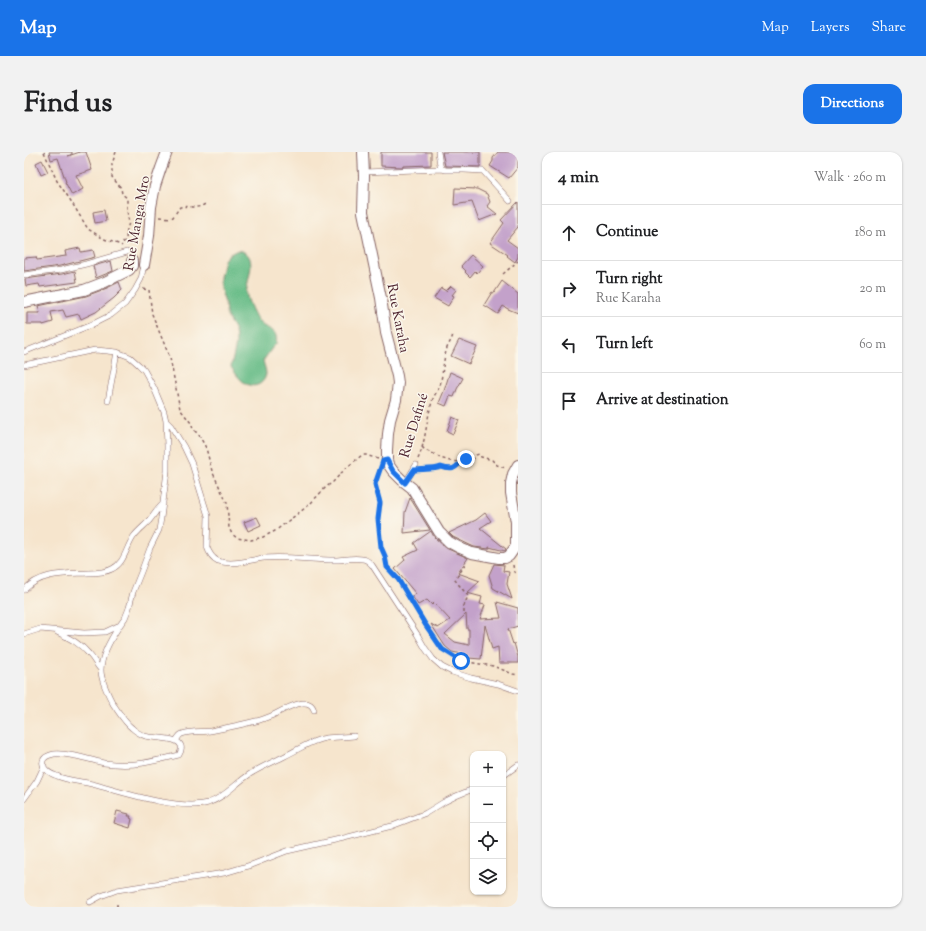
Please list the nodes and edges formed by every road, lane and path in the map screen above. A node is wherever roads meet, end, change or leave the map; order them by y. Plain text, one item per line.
1 (44, 152) edge
2 (116, 152) edge
3 (167, 152) edge
4 (363, 152) edge
5 (438, 152) edge
6 (442, 169) junction
7 (364, 172) junction
8 (510, 201) dead end
9 (205, 204) dead end
10 (150, 217) junction
11 (121, 245) junction
12 (127, 252) joint
13 (132, 261) dead end
14 (518, 261) edge
15 (144, 265) joint
16 (502, 274) dead end
17 (24, 275) edge
18 (137, 287) junction
19 (24, 302) edge
20 (453, 334) dead end
21 (24, 352) edge
22 (117, 352) junction
23 (24, 365) edge
24 (108, 401) dead end
25 (166, 421) junction
26 (422, 447) junction
27 (385, 461) junction
28 (461, 461) junction
29 (415, 467) junction
30 (516, 467) edge
31 (405, 483) junction
32 (163, 504) junction
33 (472, 553) junction
34 (24, 590) edge
35 (464, 613) dead end
36 (120, 625) junction
37 (54, 630) junction
38 (24, 634) edge
39 (101, 670) junction
40 (518, 675) edge
41 (518, 691) edge
42 (314, 710) dead end
43 (354, 736) dead end
44 (176, 741) junction
45 (518, 765) edge
46 (44, 766) junction
47 (506, 774) edge
48 (470, 790) edge
49 (24, 800) edge
50 (90, 902) dead end

1 - 11 path
2 - 11 path
3 - 10 street, Rue Manga Mro
4 - 7 street, Rue Karaha
5 - 6 lane
6 - 7 lane
6 - 8 lane
7 - 27 street, Rue Karaha
9 - 10 path
10 - 15 street, Rue Manga Mro
11 - 12 path
12 - 17 lane
13 - 19 street
14 - 16 path
15 - 18 lane, Rue Manga Mro
18 - 21 lane, Rue Manga Mro
18 - 27 path
20 - 26 path, Rue Dafiné
22 - 23 lane
22 - 24 lane
22 - 25 lane
25 - 32 lane
25 - 41 lane
26 - 28 path
26 - 29 path, Rue Dafiné
27 - 31 street
27 - 40 path
28 - 29 path
28 - 30 path
29 - 31 lane, Rue Dafiné
30 - 33 street
31 - 33 street
32 - 34 lane
32 - 36 lane
33 - 35 path
36 - 37 lane
36 - 39 lane
37 - 38 lane
37 - 39 lane
39 - 44 lane
42 - 44 lane
43 - 46 lane
44 - 46 lane
45 - 47 lane
46 - 49 lane
48 - 50 lane

